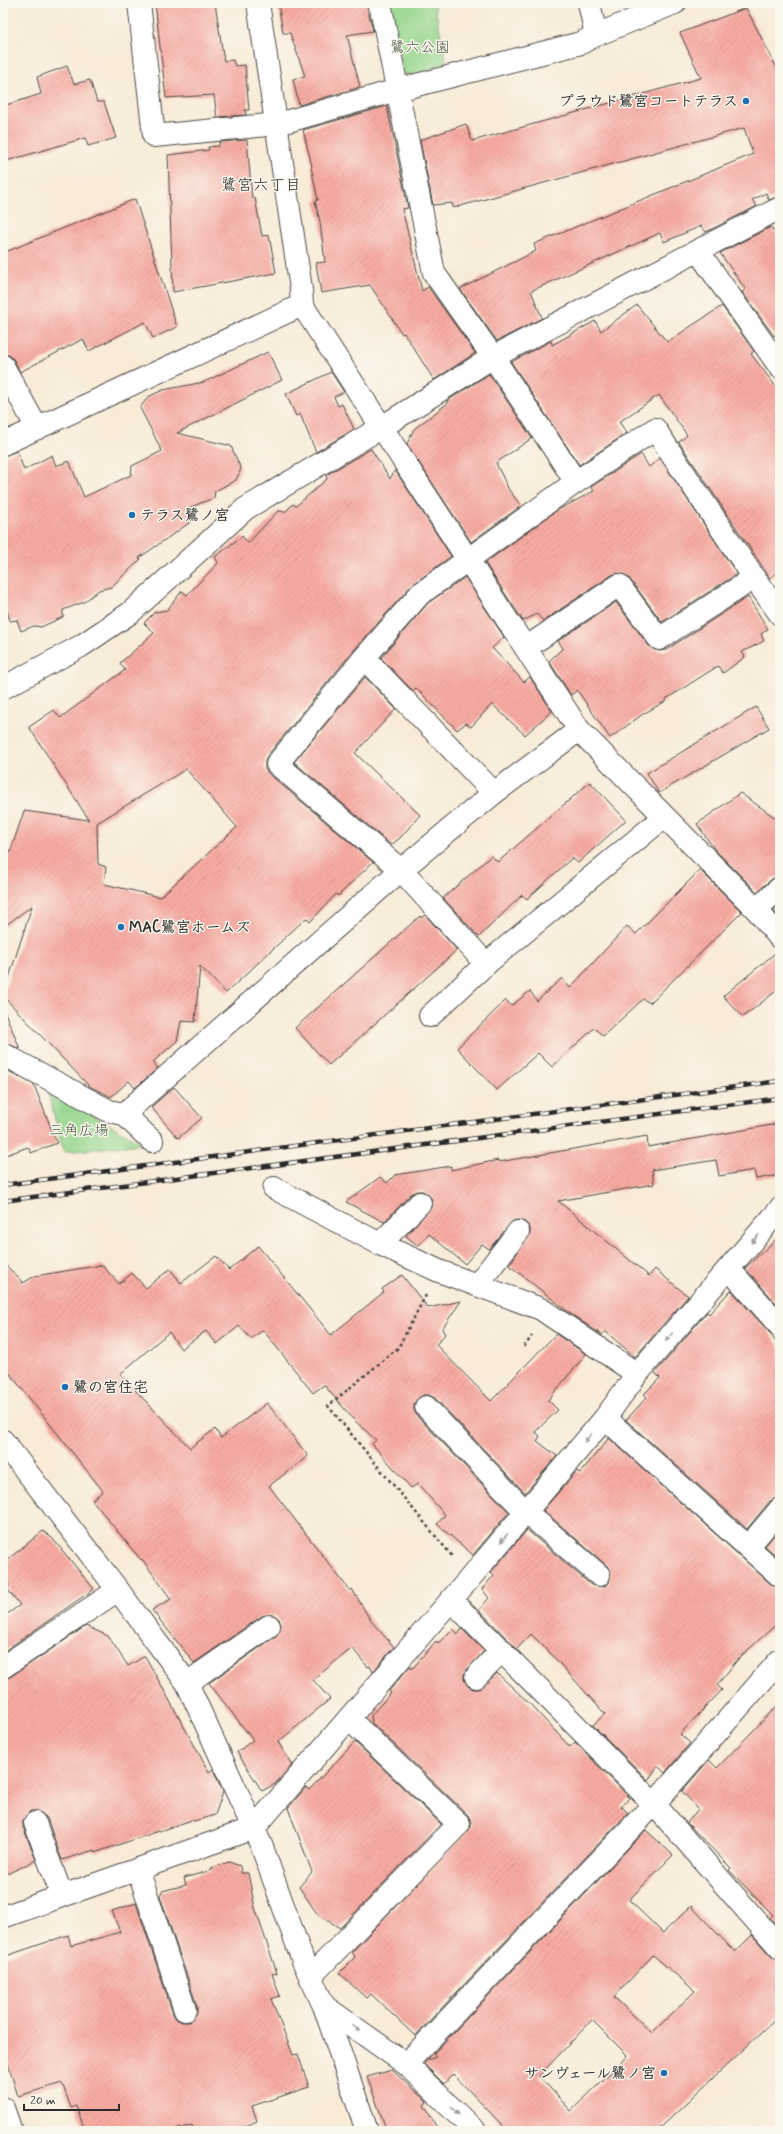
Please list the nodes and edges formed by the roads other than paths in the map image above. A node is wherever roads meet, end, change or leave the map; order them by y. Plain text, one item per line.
1 (139, 3) edge
2 (258, 3) edge
3 (380, 3) edge
4 (589, 3) edge
5 (675, 3) edge
6 (596, 35) junction
7 (397, 90) junction
8 (278, 124) junction
9 (780, 208) edge
10 (698, 250) junction
11 (302, 305) junction
12 (493, 357) junction
13 (3, 366) edge
14 (780, 367) edge
15 (382, 427) junction
16 (37, 428) junction
17 (3, 444) edge
18 (576, 482) junction
19 (467, 558) junction
20 (754, 578) junction
21 (780, 614) edge
22 (527, 648) junction
23 (364, 658) junction
24 (3, 688) edge
25 (579, 730) junction
26 (494, 793) junction
27 (664, 817) junction
28 (401, 870) junction
29 (780, 888) edge
30 (756, 909) junction
31 (780, 938) edge
32 (486, 964) junction
33 (430, 1016) dead end
34 (3, 1054) edge
35 (124, 1114) junction
36 (152, 1141) dead end
37 (274, 1188) dead end
38 (420, 1203) dead end
39 (780, 1209) edge
40 (518, 1232) dead end
41 (380, 1244) junction
42 (729, 1269) junction
43 (477, 1285) junction
44 (780, 1326) edge
45 (637, 1374) junction
46 (426, 1407) dead end
47 (605, 1418) junction
48 (3, 1441) edge
49 (780, 1509) edge
50 (526, 1512) junction
51 (748, 1547) junction
52 (599, 1575) dead end
53 (780, 1576) edge
54 (118, 1590) junction
55 (451, 1600) junction
56 (269, 1626) dead end
57 (502, 1650) junction
58 (780, 1660) edge
59 (3, 1667) edge
60 (476, 1677) dead end
61 (187, 1683) junction
62 (350, 1719) junction
63 (654, 1804) junction
64 (35, 1823) dead end
65 (254, 1828) junction
66 (138, 1869) junction
67 (62, 1896) junction
68 (3, 1917) edge
69 (780, 1948) edge
70 (310, 1977) junction
71 (324, 2006) junction
72 (185, 2010) dead end
73 (406, 2064) junction
74 (3, 2108) edge
75 (11, 2131) edge
76 (367, 2131) edge
77 (474, 2131) edge

1 - 8 street
2 - 8 street
3 - 7 street
4 - 6 street
5 - 6 street
6 - 7 street
7 - 8 street
7 - 12 street
8 - 11 street
9 - 10 street
10 - 12 street
10 - 14 street
11 - 15 street
11 - 16 street
12 - 15 street
12 - 18 street
13 - 16 street
15 - 19 street
15 - 24 street
16 - 17 street
18 - 19 street
18 - 20 street
19 - 22 street
19 - 23 street
20 - 21 street
20 - 22 street
22 - 25 street
23 - 26 street
23 - 28 street
25 - 26 street
25 - 27 street
26 - 28 street
27 - 30 street
27 - 32 street
28 - 32 street
28 - 35 street
29 - 30 street
30 - 31 street
32 - 33 street
34 - 35 street
35 - 36 street
37 - 41 street
38 - 41 street
39 -> 42 street
40 - 43 street
41 - 43 street
42 - 44 street
42 -> 45 street
43 - 45 street
45 - 47 street
46 - 50 street
47 -> 50 street
47 - 51 street
48 - 54 street
49 - 51 street
50 - 52 street
50 -> 55 street
51 - 53 street
54 - 59 street
54 - 61 street
55 - 57 street
55 - 62 street
56 - 61 street
57 - 60 street
57 - 63 street
58 - 63 street
61 - 65 street
62 - 65 street
62 - 70 street
63 - 69 street
63 - 73 street
64 - 67 street
65 - 66 street
65 - 70 street
66 - 67 street
66 - 72 street
67 - 68 street
70 - 71 street
71 -> 73 street
71 - 76 street
73 -> 77 street
74 - 75 street

